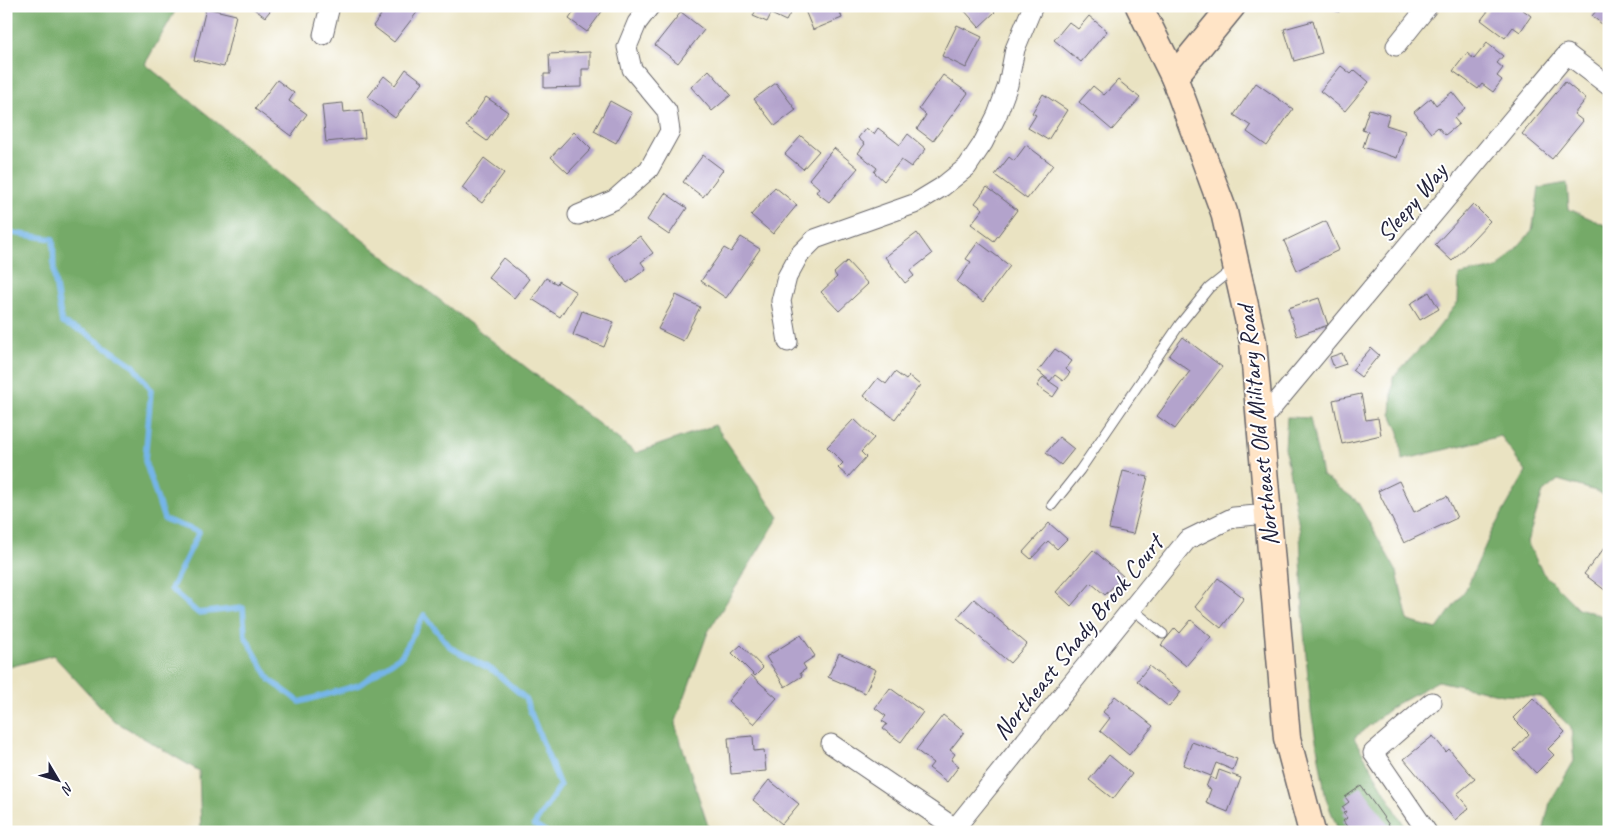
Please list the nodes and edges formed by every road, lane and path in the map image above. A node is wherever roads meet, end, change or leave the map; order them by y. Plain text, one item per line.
1 (330, 6) edge
2 (650, 6) edge
3 (1033, 6) edge
4 (1139, 6) edge
5 (1232, 6) edge
6 (1428, 6) edge
7 (323, 35) dead end
8 (1396, 46) dead end
9 (1174, 76) junction
10 (1609, 86) edge
11 (578, 215) dead end
12 (1236, 266) junction
13 (788, 342) dead end
14 (1260, 422) junction
15 (1052, 505) dead end
16 (1268, 514) junction
17 (1132, 608) junction
18 (1163, 634) dead end
19 (1432, 702) dead end
20 (831, 744) dead end
21 (954, 830) edge
22 (1312, 832) edge
23 (1427, 832) edge

1 - 7 street
2 - 11 street
3 - 13 street
4 - 9 street, Northeast Old Military Road
5 - 9 street
6 - 8 street
9 - 12 street, Northeast Old Military Road
10 - 14 street, Sleepy Way
12 - 14 street, Northeast Old Military Road
12 - 15 lane
14 - 16 street, Northeast Old Military Road
16 - 17 street, Northeast Shady Brook Court
16 - 22 street, Northeast Old Military Road
17 - 18 lane
17 - 21 street, Northeast Shady Brook Court
19 - 23 street
20 - 21 street

